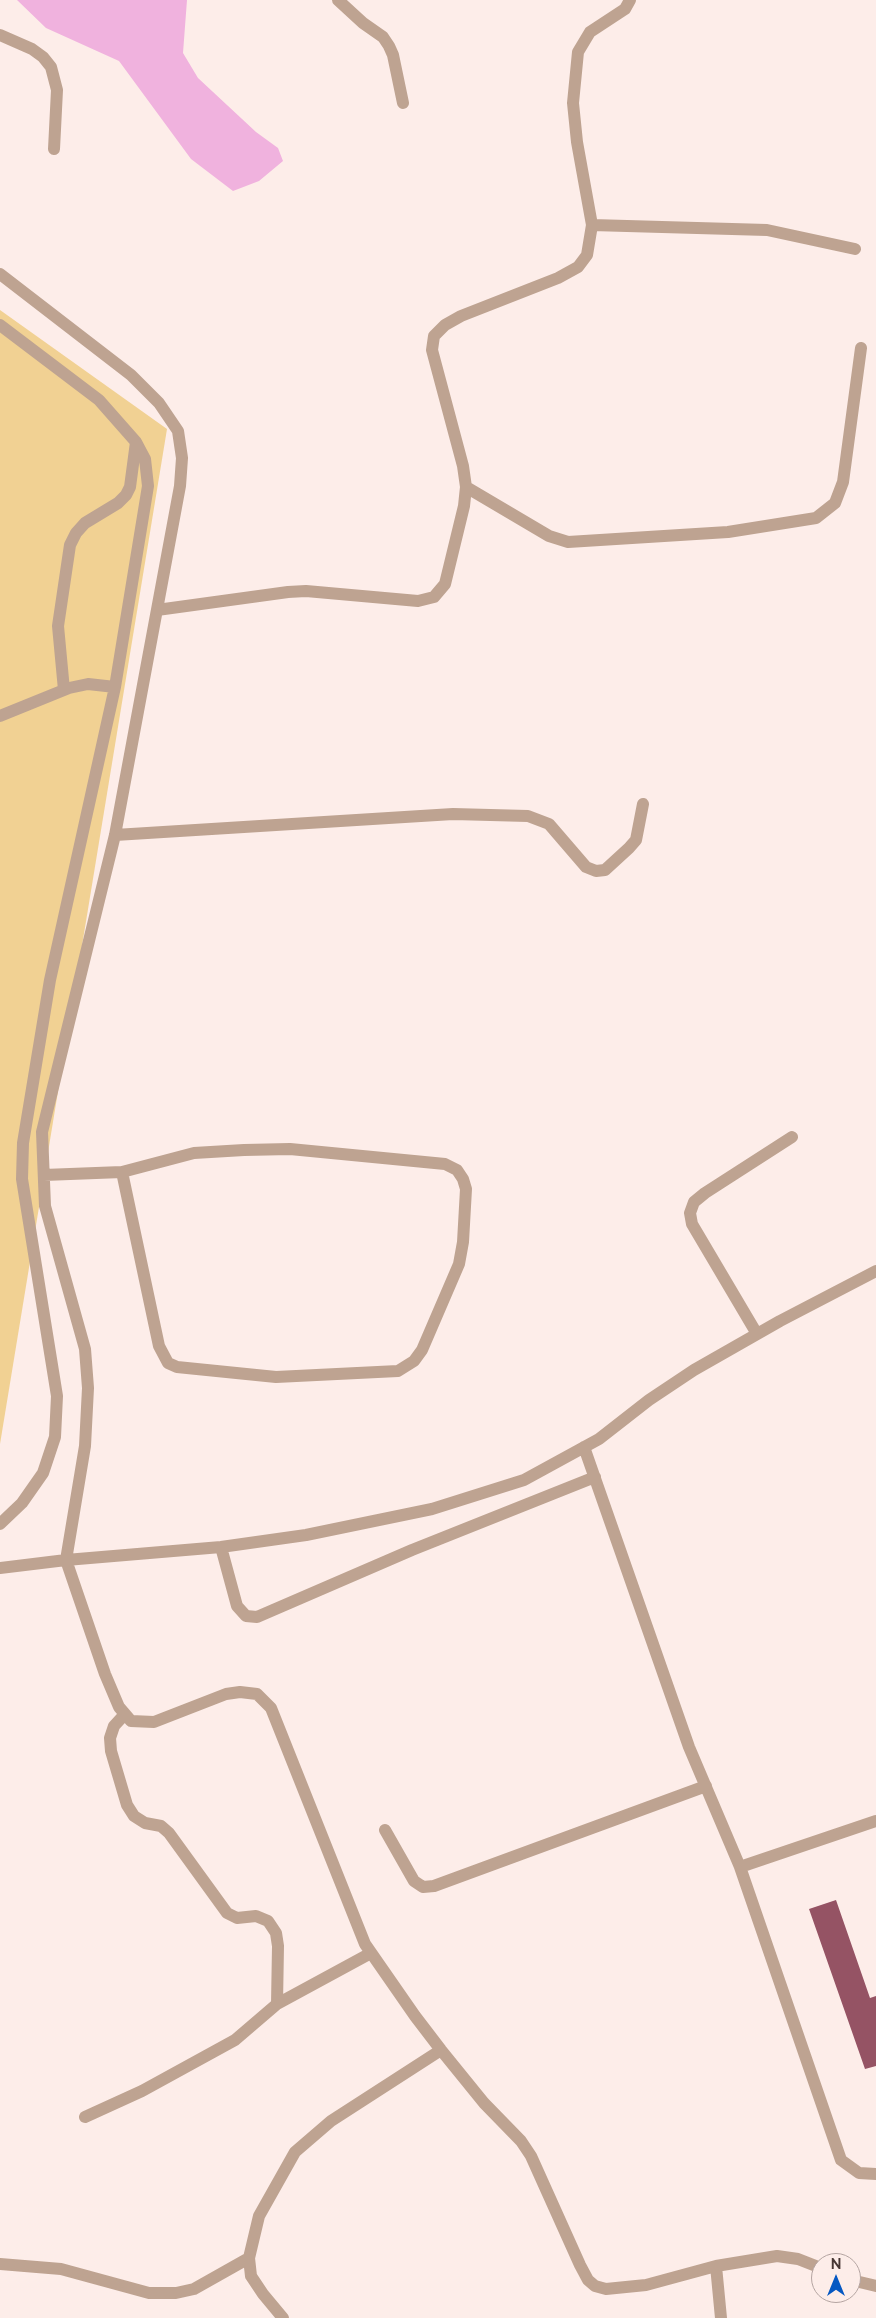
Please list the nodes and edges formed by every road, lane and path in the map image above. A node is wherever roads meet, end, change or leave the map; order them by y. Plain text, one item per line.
1 (338, 0) edge
2 (630, 0) edge
3 (0, 35) edge
4 (403, 103) dead end
5 (54, 149) dead end
6 (592, 225) junction
7 (855, 249) dead end
8 (0, 274) edge
9 (0, 326) edge
10 (861, 348) dead end
11 (136, 442) junction
12 (466, 488) junction
13 (157, 610) junction
14 (115, 687) junction
15 (64, 690) junction
16 (0, 716) edge
17 (643, 804) dead end
18 (115, 835) junction
19 (792, 1137) dead end
20 (122, 1172) junction
21 (44, 1175) junction
22 (876, 1271) edge
23 (757, 1334) junction
24 (584, 1447) junction
25 (595, 1477) junction
26 (0, 1524) edge
27 (221, 1547) junction
28 (66, 1560) junction
29 (0, 1568) edge
30 (125, 1714) junction
31 (706, 1786) junction
32 (876, 1821) edge
33 (385, 1830) dead end
34 (740, 1866) junction
35 (372, 1953) junction
36 (278, 2004) junction
37 (441, 2050) junction
38 (85, 2117) dead end
39 (876, 2174) edge
40 (249, 2258) junction
41 (0, 2264) edge
42 (811, 2264) edge
43 (716, 2266) junction
44 (861, 2282) edge
45 (876, 2286) edge
46 (283, 2318) edge
47 (721, 2318) edge

1 - 4 street
2 - 6 street
3 - 5 street
6 - 7 street
6 - 12 street
8 - 13 street
9 - 11 street
10 - 12 street
11 - 14 street
11 - 15 street
12 - 13 street
13 - 18 street
14 - 15 street
14 - 26 street
15 - 16 street
17 - 18 street
18 - 21 street
19 - 23 street
20 - 20 street
20 - 21 street
21 - 28 street
22 - 23 street
23 - 24 street
24 - 25 street
24 - 27 street
25 - 27 street
25 - 31 street
27 - 28 street
28 - 29 street
28 - 30 street
30 - 35 street
30 - 36 street
31 - 33 street
31 - 34 street
32 - 34 street
34 - 39 street
35 - 36 street
35 - 37 street
36 - 38 street
37 - 40 street
37 - 43 street
40 - 41 street
40 - 46 street
42 - 43 street
43 - 47 street
44 - 45 street

